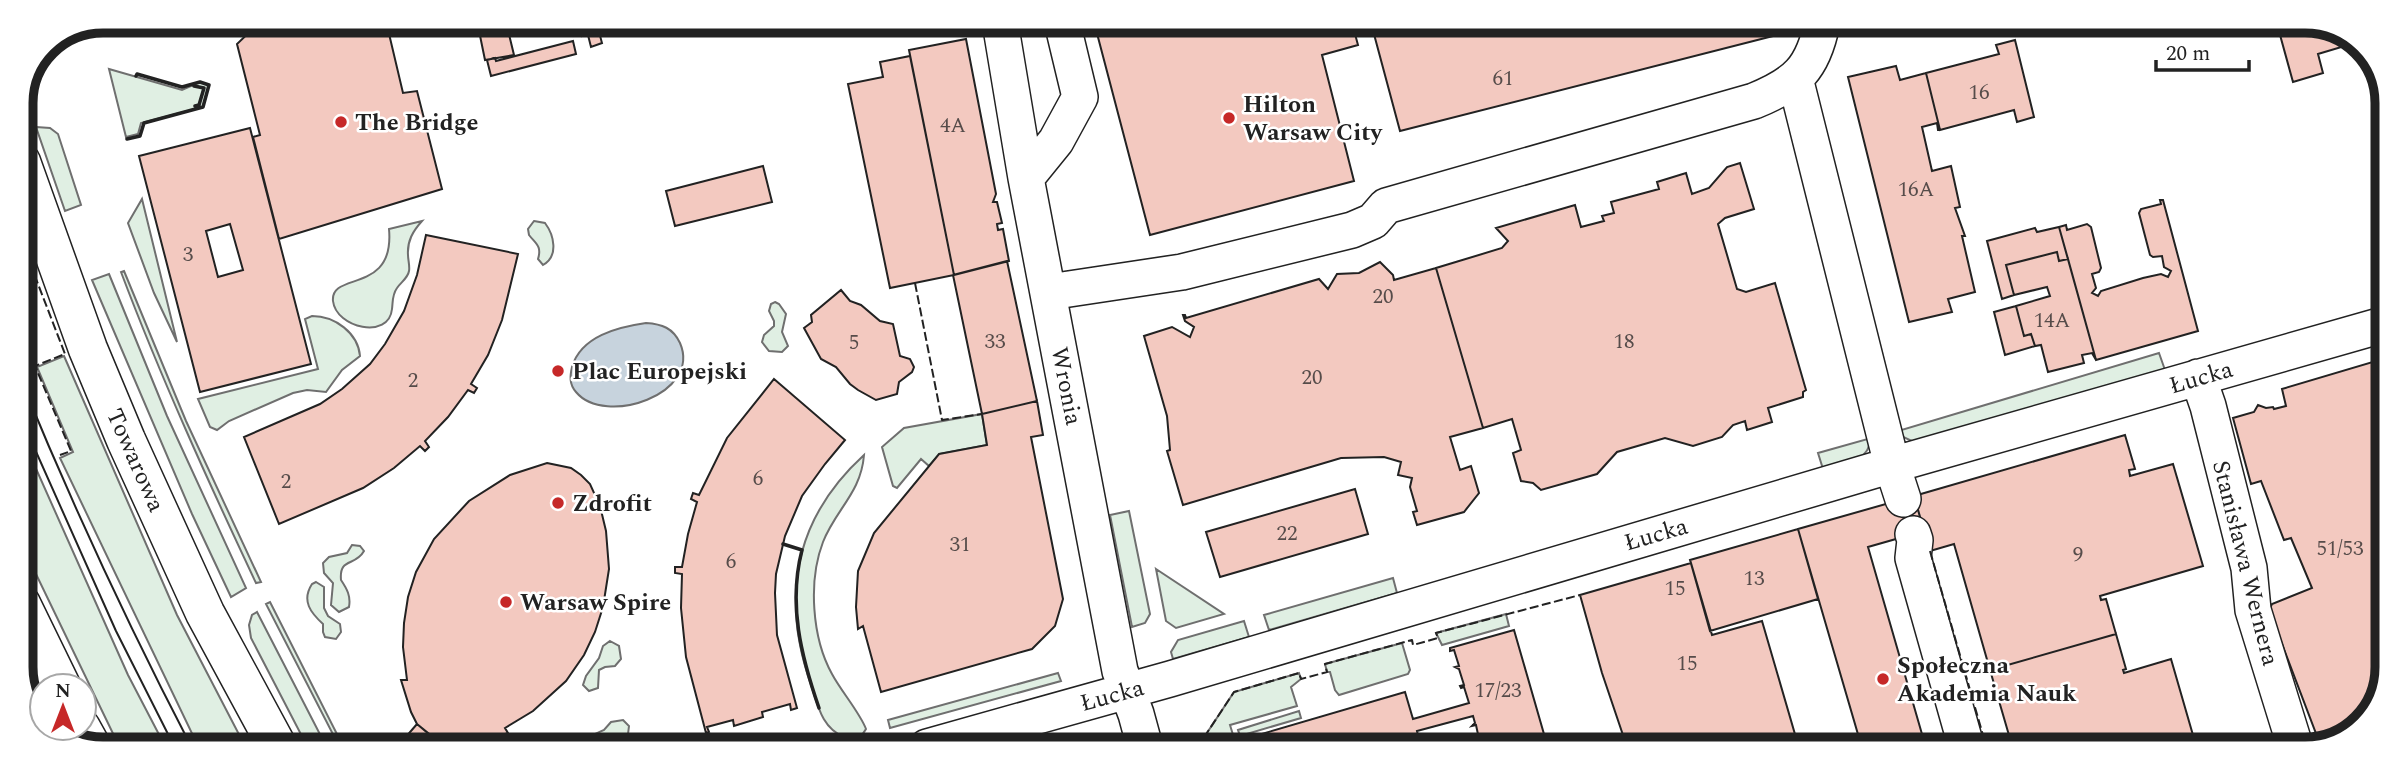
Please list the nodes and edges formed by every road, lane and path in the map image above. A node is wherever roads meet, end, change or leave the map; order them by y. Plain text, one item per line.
1 (1002, 33) edge
2 (1065, 33) edge
3 (1820, 33) edge
4 (1795, 78) junction
5 (1026, 178) junction
6 (33, 195) edge
7 (1049, 292) junction
8 (2375, 327) edge
9 (2199, 377) junction
10 (1892, 465) junction
11 (1903, 499) dead end
12 (1913, 534) dead end
13 (33, 629) edge
14 (54, 672) edge
15 (1128, 691) junction
16 (272, 737) edge
17 (963, 737) edge
18 (1142, 737) edge
19 (1964, 737) edge
20 (2293, 737) edge

1 - 5 street, Wronia
2 - 5 street
3 - 4 street
4 - 7 street
4 - 10 street
5 - 7 street, Wronia
6 - 16 main road, Towarowa
7 - 15 street, Wronia
8 - 9 street, Łucka
9 - 10 street, Łucka
9 - 20 street, Stanisława Wernera
10 - 11 street
10 - 15 street, Łucka
12 - 19 street
13 - 14 main road
15 - 17 street, Łucka
15 - 18 street, Wronia

